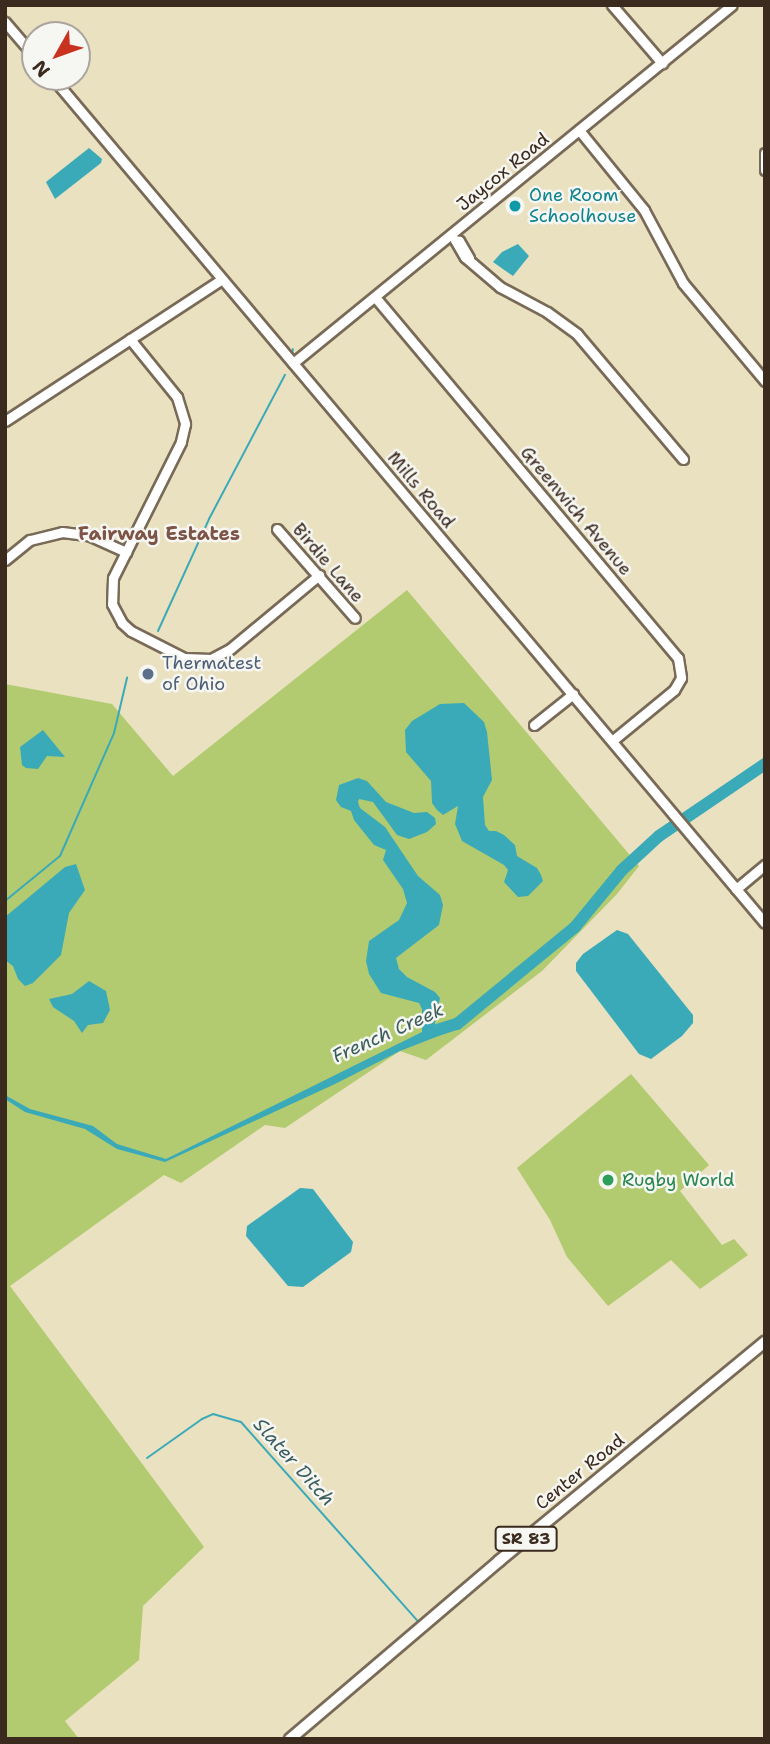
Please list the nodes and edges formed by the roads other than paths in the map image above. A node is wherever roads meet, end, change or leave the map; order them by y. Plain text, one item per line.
1 (612, 5) edge
2 (732, 5) edge
3 (5, 22) edge
4 (21, 41) edge
5 (662, 62) junction
6 (64, 91) edge
7 (579, 130) junction
8 (765, 153) edge
9 (764, 168) edge
10 (453, 238) junction
11 (222, 279) junction
12 (375, 297) junction
13 (131, 339) junction
14 (293, 363) junction
15 (765, 381) edge
16 (5, 421) edge
17 (683, 459) dead end
18 (277, 529) dead end
19 (125, 552) junction
20 (5, 560) edge
21 (319, 575) junction
22 (355, 618) dead end
23 (573, 694) junction
24 (534, 725) dead end
25 (612, 741) junction
26 (765, 864) edge
27 (736, 889) junction
28 (765, 923) edge
29 (765, 1342) edge
30 (290, 1739) edge

1 - 5 street
2 - 5 street, Jaycox Road
3 - 4 street
5 - 7 street, Jaycox Road
6 - 11 street, Mills Road
7 - 10 street, Jaycox Road
7 - 15 street
8 - 9 street
10 - 12 street, Jaycox Road
10 - 17 street
11 - 13 street
11 - 14 street, Mills Road
12 - 14 street, Jaycox Road
12 - 25 street, Greenwich Avenue
13 - 16 street
13 - 19 street
14 - 23 street, Mills Road
18 - 21 street, Birdie Lane
19 - 20 street
19 - 21 street
21 - 22 street, Birdie Lane
23 - 24 street
23 - 25 street, Mills Road
25 - 27 street, Mills Road
26 - 27 street
27 - 28 street, Mills Road
29 - 30 main road, Center Road / SR 83

